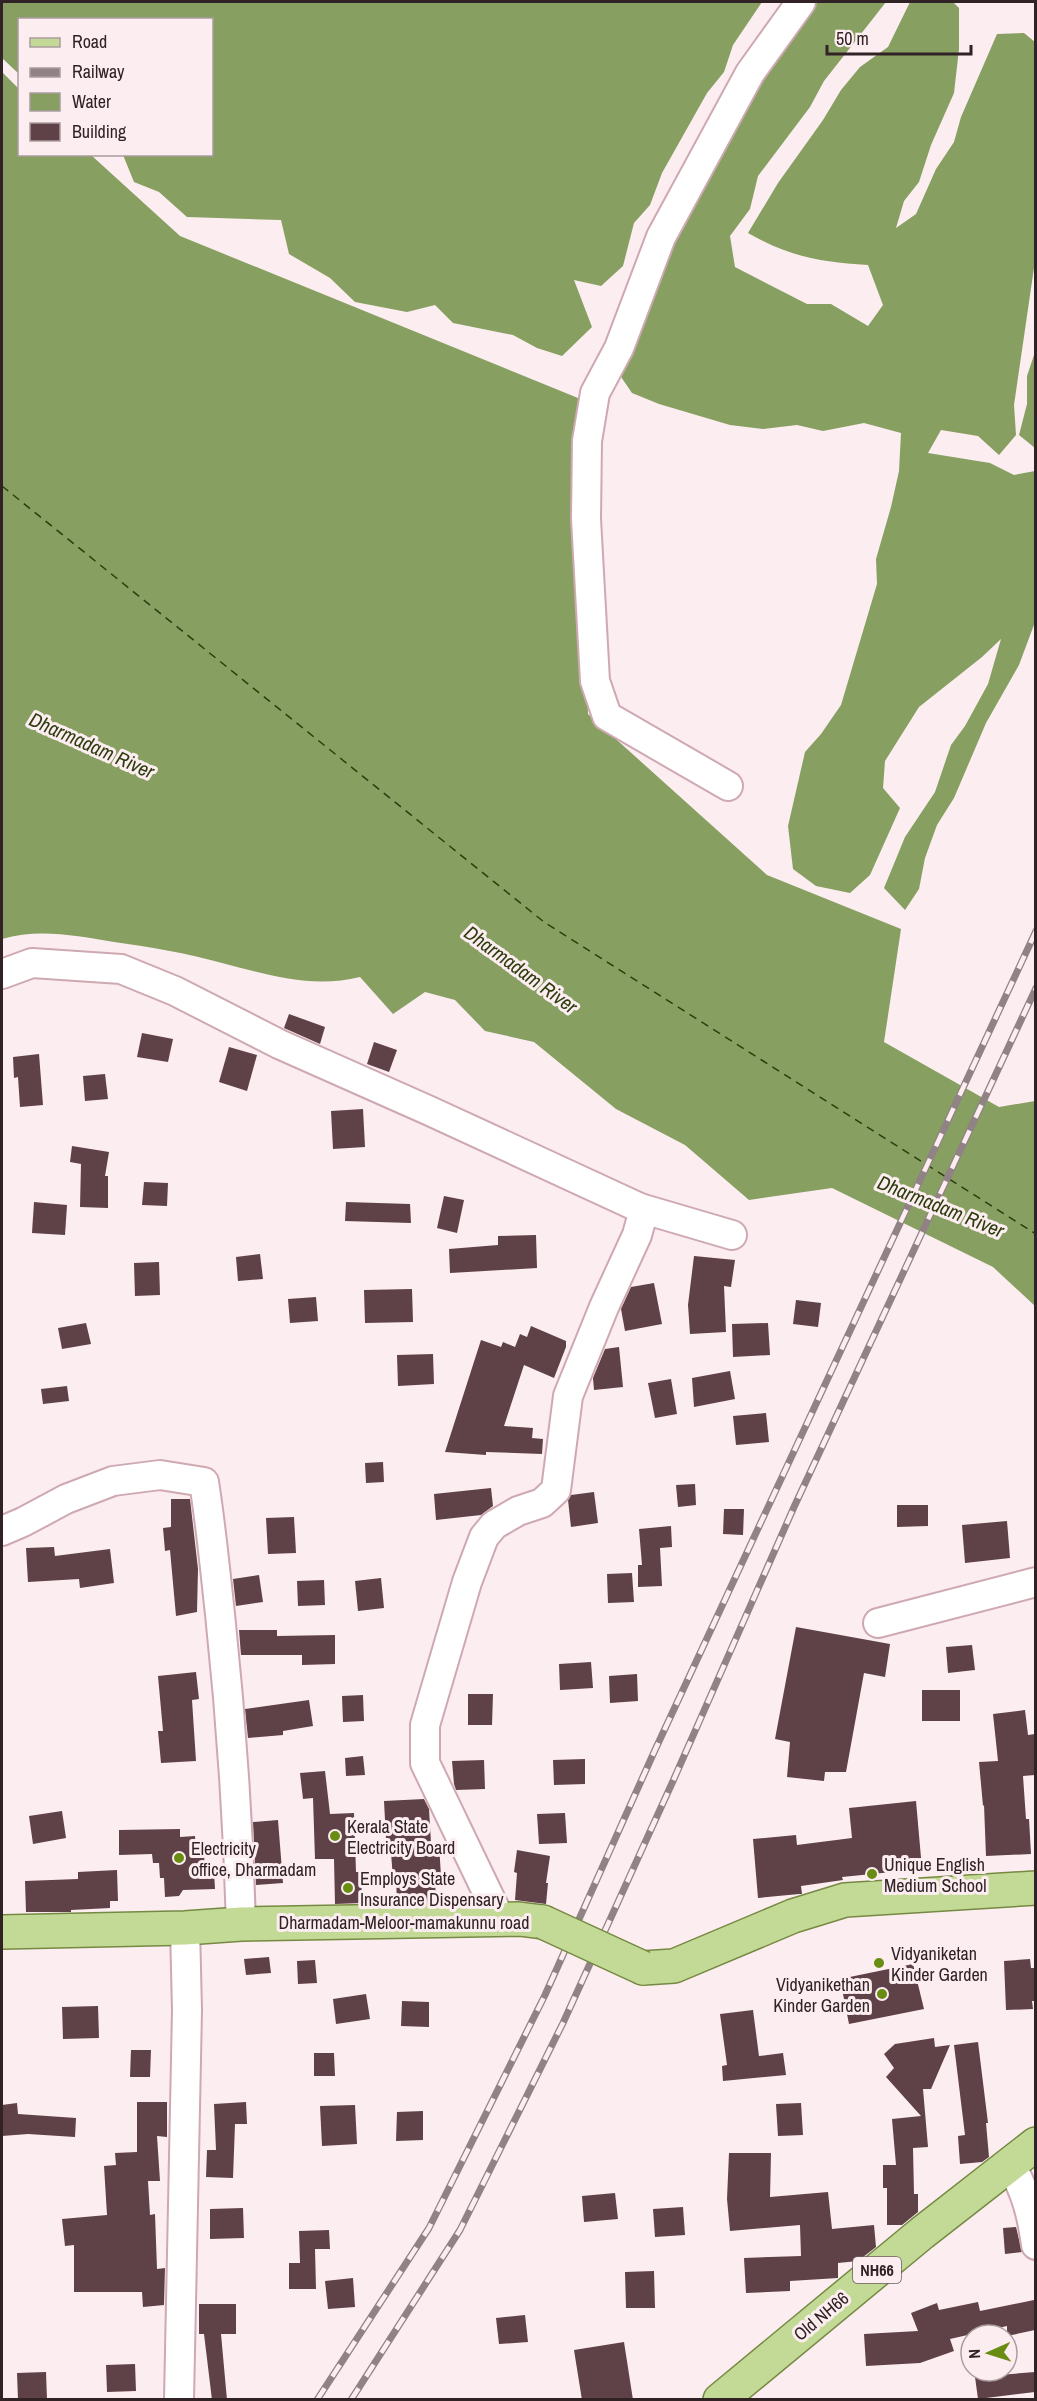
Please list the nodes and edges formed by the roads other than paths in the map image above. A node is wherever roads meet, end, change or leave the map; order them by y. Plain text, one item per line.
1 (801, 2) edge
2 (728, 786) dead end
3 (2, 974) edge
4 (640, 1208) junction
5 (732, 1235) dead end
6 (2, 1531) edge
7 (1035, 1582) edge
8 (878, 1623) dead end
9 (1035, 1888) edge
10 (501, 1921) junction
11 (241, 1924) junction
12 (185, 1928) junction
13 (2, 1932) edge
14 (1035, 2144) edge
15 (1011, 2165) junction
16 (1035, 2245) edge
17 (179, 2400) edge
18 (720, 2400) edge

1 - 2 street
3 - 4 street
4 - 5 street
4 - 10 street
6 - 11 street
7 - 8 street
9 - 10 main road, Dharmadam-Meloor-mamakunnu road, bridge
10 - 11 main road, Dharmadam-Meloor-mamakunnu road
11 - 12 main road, Dharmadam-Meloor-mamakunnu road
12 - 13 main road, Dharmadam-Meloor-mamakunnu road
12 - 17 street
14 - 15 main road, Old NH66 / NH66
15 - 16 street
15 - 18 main road, Old NH66 / NH66

